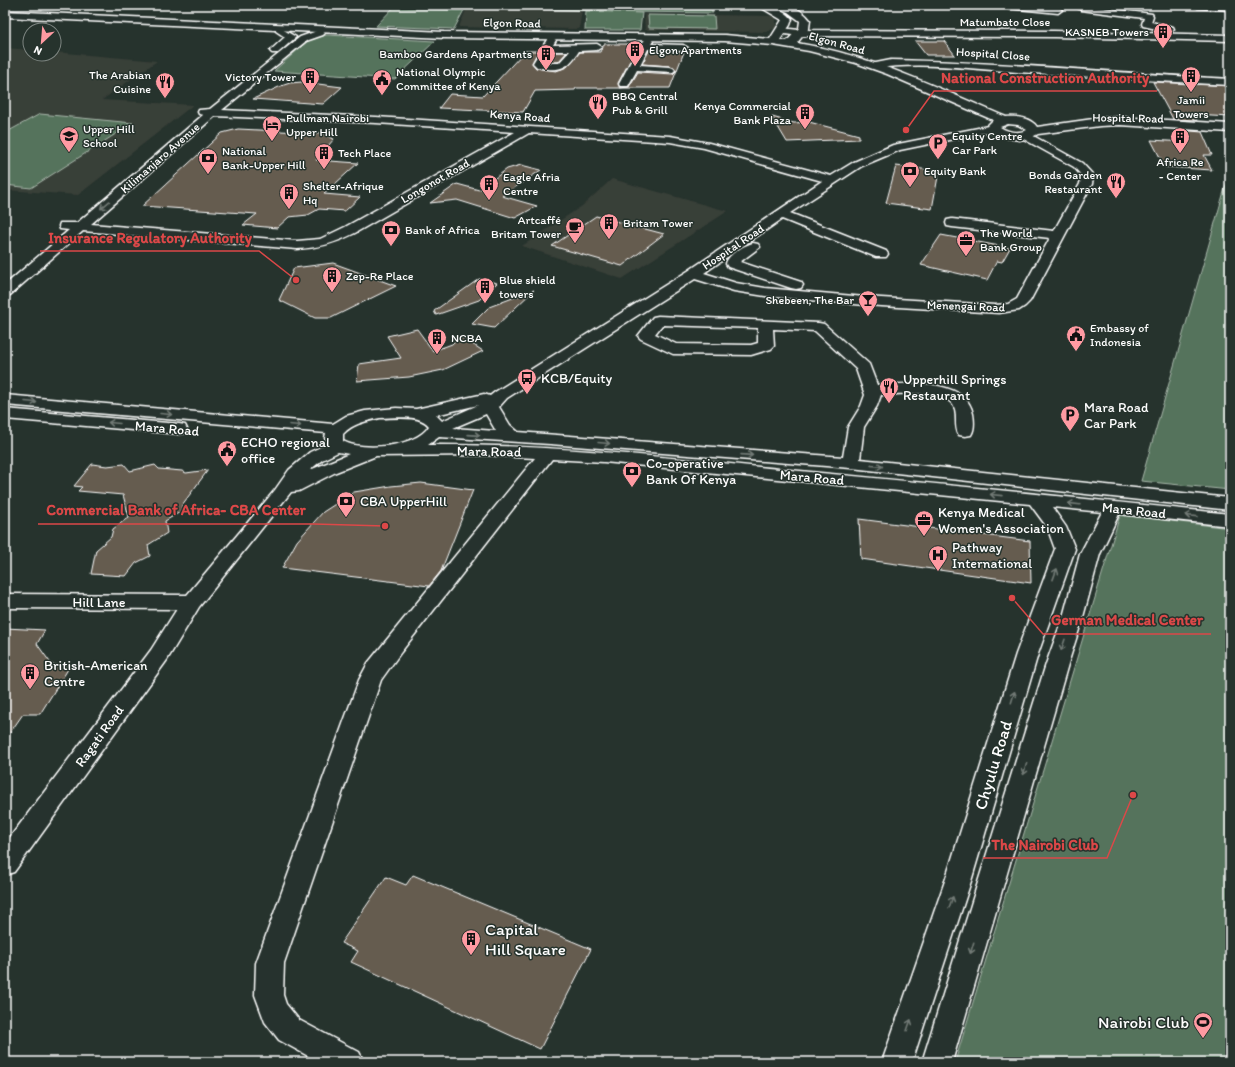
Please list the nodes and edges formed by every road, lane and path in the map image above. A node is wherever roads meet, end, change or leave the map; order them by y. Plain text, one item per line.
1 (762, 5) edge
2 (779, 5) edge
3 (1009, 5) edge
4 (1198, 5) edge
5 (1081, 7) dead end
6 (1230, 7) edge
7 (1058, 10) dead end
8 (5, 14) edge
9 (5, 17) edge
10 (280, 31) junction
11 (781, 31) junction
12 (320, 33) junction
13 (799, 33) junction
14 (1228, 38) edge
15 (773, 42) junction
16 (646, 43) junction
17 (550, 44) junction
18 (790, 44) junction
19 (597, 47) dead end
20 (576, 48) junction
21 (683, 48) dead end
22 (874, 66) junction
23 (633, 67) junction
24 (670, 70) dead end
25 (1230, 82) edge
26 (624, 84) dead end
27 (208, 112) junction
28 (1230, 123) edge
29 (997, 125) junction
30 (489, 127) junction
31 (1230, 128) edge
32 (527, 130) junction
33 (1028, 130) junction
34 (501, 144) junction
35 (802, 172) junction
36 (831, 180) junction
37 (798, 202) junction
38 (787, 216) junction
39 (952, 223) dead end
40 (66, 226) junction
41 (79, 227) junction
42 (1058, 235) junction
43 (882, 254) dead end
44 (17, 267) dead end
45 (693, 274) junction
46 (796, 285) dead end
47 (5, 292) edge
48 (765, 324) junction
49 (871, 390) junction
50 (5, 400) edge
51 (495, 400) junction
52 (52, 411) junction
53 (5, 414) edge
54 (414, 414) junction
55 (436, 431) junction
56 (965, 431) dead end
57 (514, 437) junction
58 (336, 438) junction
59 (393, 450) junction
60 (372, 452) junction
61 (548, 453) junction
62 (851, 463) junction
63 (281, 494) junction
64 (1035, 499) junction
65 (1230, 504) edge
66 (1113, 508) junction
67 (1230, 520) edge
68 (5, 601) edge
69 (192, 602) junction
70 (5, 864) edge
71 (349, 1062) edge
72 (897, 1062) edge
73 (937, 1062) edge

1 - 11 street
2 - 13 street
3 - 7 street
4 - 6 street
5 - 14 street
8 - 15 street, Elgon Road
9 - 10 street, Elgon Road
10 - 12 street, Elgon Road
10 - 27 street, Kilimanjaro Avenue
11 - 13 street, Matumbato Close
11 - 15 street
12 - 17 street, Elgon Road
12 - 27 street, Kilimanjaro Avenue
13 - 14 street, Matumbato Close
13 - 18 street
15 - 18 street, Elgon Road
16 - 17 street, Elgon Road
16 - 21 street
16 - 23 street
16 - 29 street, Elgon Road
17 - 20 street
17 - 20 street
18 - 22 street, Elgon Road
19 - 20 street
22 - 25 street, Hospital Close
22 - 29 street, Elgon Road
23 - 24 street
23 - 26 street
27 - 30 street, Kenya Road
27 - 40 street, Kilimanjaro Avenue
27 -> 41 street, Kilimanjaro Avenue
28 - 33 street, Hospital Road
29 - 33 street
29 - 36 street, Hospital Road
30 - 32 street, Kenya Road
30 - 34 street
31 - 33 street, Hospital Road
32 - 34 street, Longonot Road
32 - 35 street, Kenya Road
33 - 42 street, Menengai Road
34 - 41 street, Longonot Road
35 - 36 street, Kenya Road
35 - 37 street
36 - 37 street, Hospital Road
37 - 38 street, Hospital Road
38 - 43 street
38 - 45 street, Hospital Road
38 - 46 street
39 - 42 street
40 - 41 street, Longonot Road
40 - 44 street, Kilimanjaro Avenue
41 - 47 street, Kilimanjaro Avenue
42 - 45 street, Menengai Road
45 - 51 street, Hospital Road
48 - 48 street
48 - 49 street
49 - 56 street
49 - 62 street
50 -> 52 street
51 - 54 street
51 - 55 street
51 - 57 street
52 - 53 street
52 - 58 street, Mara Road
54 - 55 street
54 - 58 street
55 -> 57 street, Mara Road
55 - 59 street, Mara Road
57 -> 62 street, Mara Road
58 - 60 street, Mara Road
58 - 63 street, Ragati Road
59 - 60 street, Mara Road
59 - 61 street, Mara Road
60 - 63 street, Ragati Road
64 -> 61 street, Mara Road
61 - 71 street
62 -> 65 street, Mara Road
63 - 69 street, Ragati Road
66 -> 64 street, Mara Road
72 -> 64 street, Chyulu Road
67 -> 66 street, Mara Road
66 -> 73 street
68 - 69 street, Hill Lane
69 - 70 street, Ragati Road

